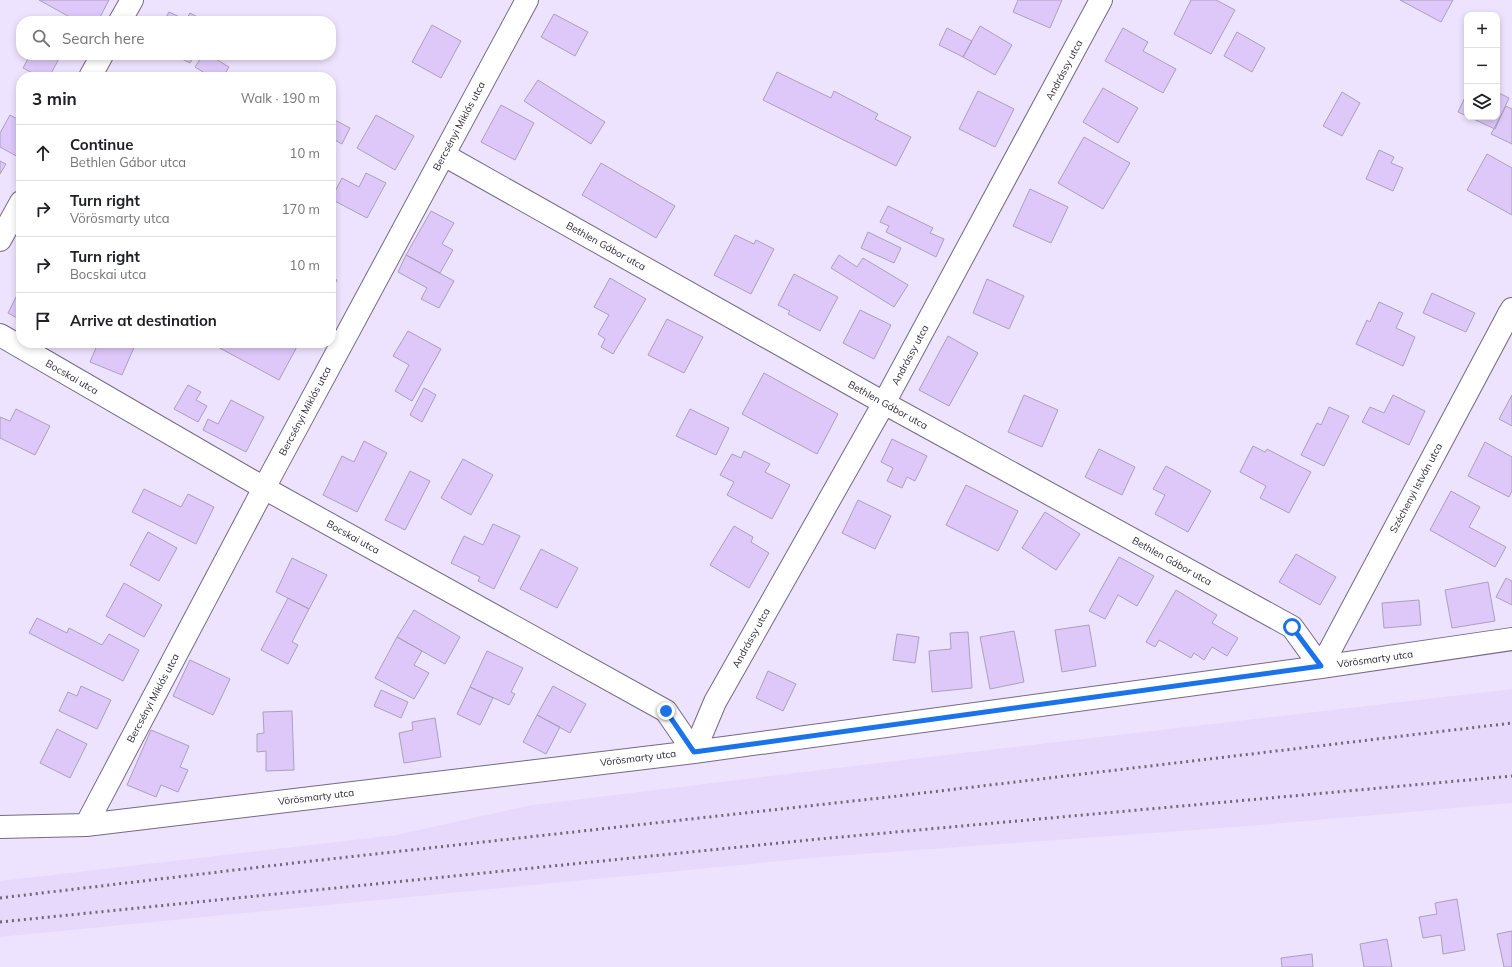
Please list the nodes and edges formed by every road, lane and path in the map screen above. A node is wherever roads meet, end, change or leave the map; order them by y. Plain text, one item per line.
1 (132, 0) edge
2 (527, 0) edge
3 (1102, 0) edge
4 (123, 16) edge
5 (99, 60) edge
6 (93, 72) edge
7 (444, 155) junction
8 (16, 211) edge
9 (0, 240) edge
10 (1511, 313) edge
11 (0, 335) edge
12 (16, 344) edge
13 (22, 348) edge
14 (884, 402) junction
15 (264, 488) junction
16 (1512, 639) edge
17 (1321, 666) junction
18 (694, 752) junction
19 (86, 825) junction
20 (0, 827) edge

1 - 4 street
2 - 7 street, Bercsényi Miklós utca
3 - 14 street, Andrássy utca
5 - 6 street
7 - 14 street, Bethlen Gábor utca
7 - 15 street, Bercsényi Miklós utca
8 - 9 street
10 - 17 street, Széchenyi István utca
11 - 12 street, Bocskai utca
13 - 15 street, Bocskai utca
14 - 17 street, Bethlen Gábor utca
14 - 18 street, Andrássy utca
15 - 18 street, Bocskai utca
15 - 19 street, Bercsényi Miklós utca
16 - 17 street, Vörösmarty utca
17 - 18 street, Vörösmarty utca
18 - 19 street, Vörösmarty utca
19 - 20 street, Vörösmarty utca

